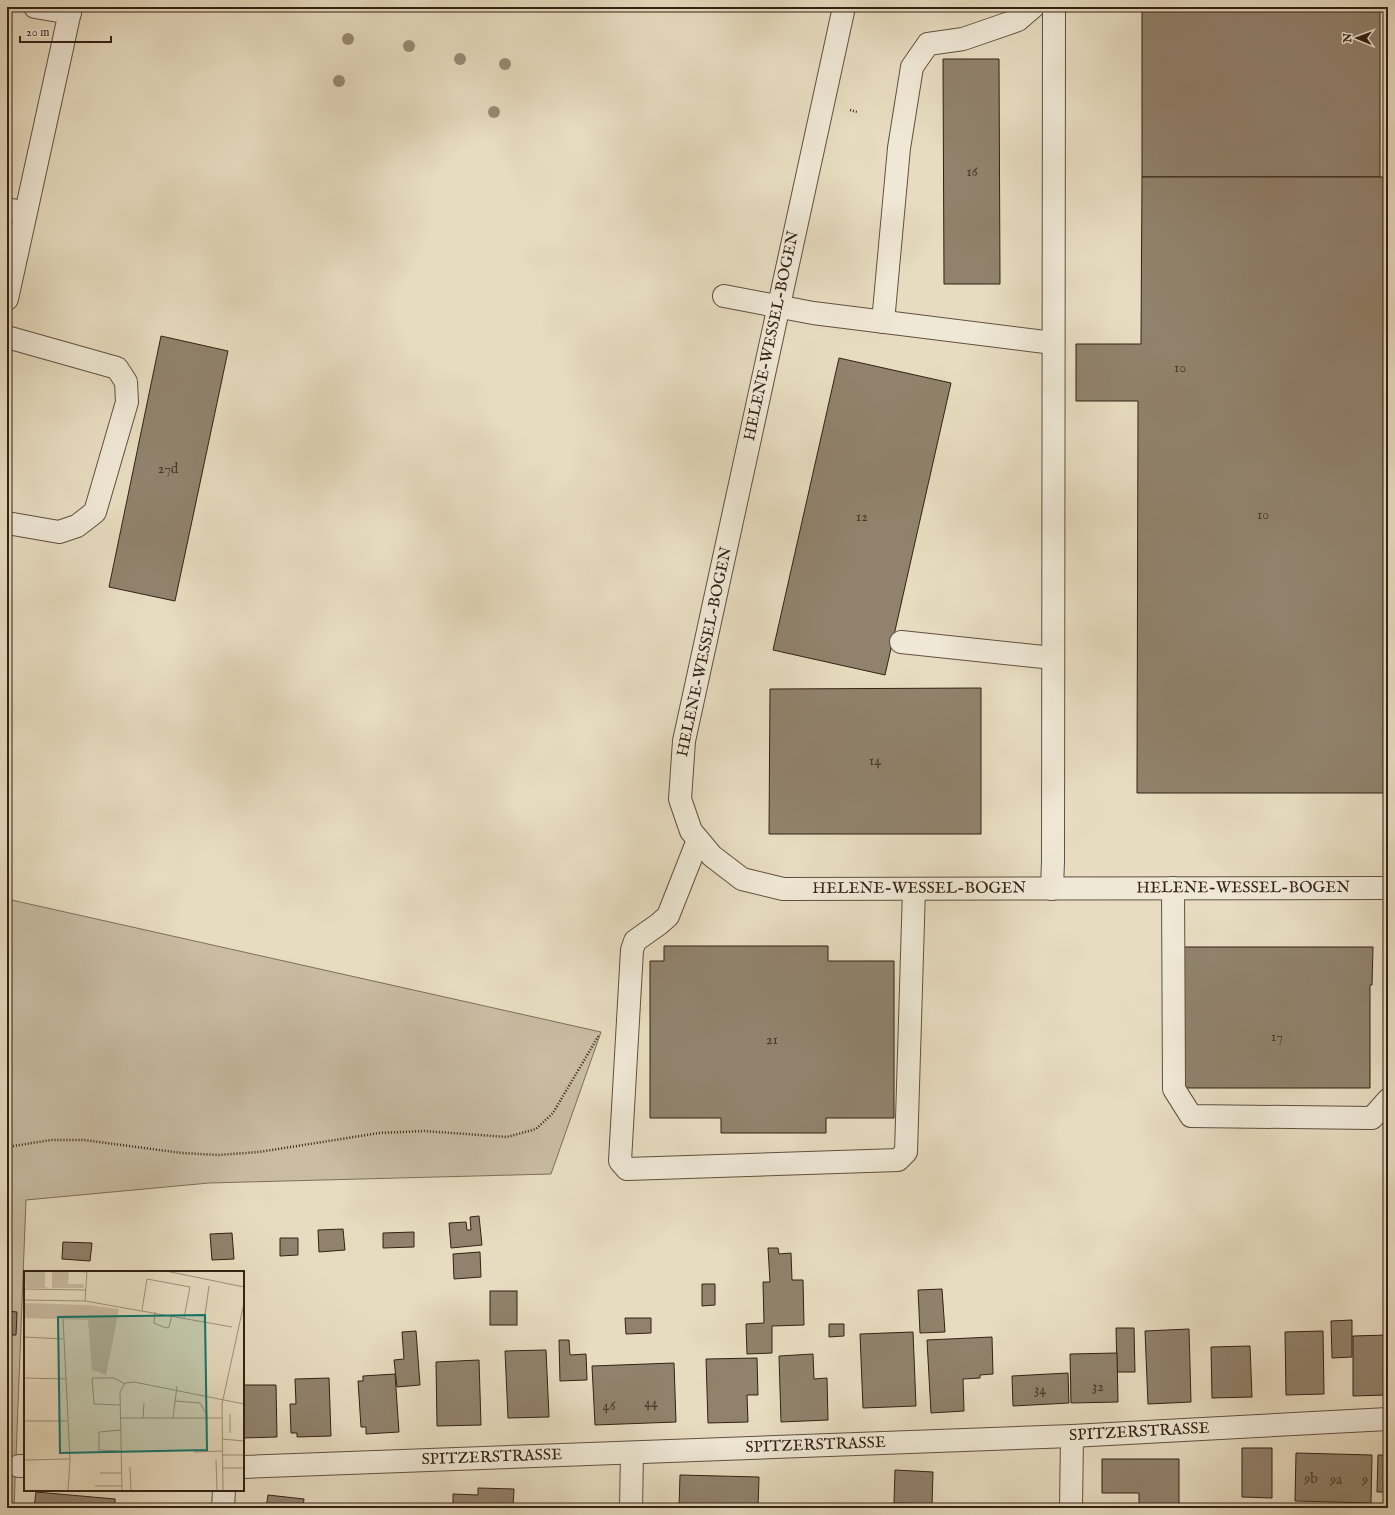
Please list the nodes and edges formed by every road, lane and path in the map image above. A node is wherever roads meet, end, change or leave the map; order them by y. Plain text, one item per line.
1 (35, 7) edge
2 (844, 7) edge
3 (1033, 7) edge
4 (1054, 7) edge
5 (70, 10) edge
6 (848, 110) dead end
7 (857, 112) dead end
8 (16, 211) edge
9 (724, 296) dead end
10 (7, 299) edge
11 (779, 306) junction
12 (883, 322) junction
13 (7, 338) edge
14 (1053, 343) junction
15 (7, 523) edge
16 (901, 642) dead end
17 (1053, 658) junction
18 (698, 840) junction
19 (1173, 888) junction
20 (1388, 888) edge
21 (914, 889) junction
22 (1052, 889) junction
23 (601, 1032) dead end
24 (1388, 1100) edge
25 (7, 1147) edge
26 (1388, 1419) edge
27 (1072, 1436) junction
28 (632, 1453) junction
29 (244, 1467) edge
30 (224, 1491) edge
31 (223, 1508) edge
32 (631, 1508) edge
33 (1071, 1508) edge

1 - 5 street
2 - 11 street, HELENE-WESSEL-BOGEN
3 - 12 street
4 - 14 street
5 - 8 street
6 - 7 path
8 - 10 street
9 - 11 street
11 - 12 street
11 - 18 street, HELENE-WESSEL-BOGEN
12 - 14 street
13 - 15 street
14 - 17 street
16 - 17 street
17 - 22 street
18 - 21 street, HELENE-WESSEL-BOGEN
18 - 21 street
19 - 20 street, HELENE-WESSEL-BOGEN
19 - 22 street, HELENE-WESSEL-BOGEN
19 - 24 street
21 - 22 street, HELENE-WESSEL-BOGEN
23 - 25 path
26 - 27 street, SPITZERSTRASSE
27 - 28 street, SPITZERSTRASSE
27 - 33 street
28 - 29 street, SPITZERSTRASSE
28 - 32 street
30 - 31 street

